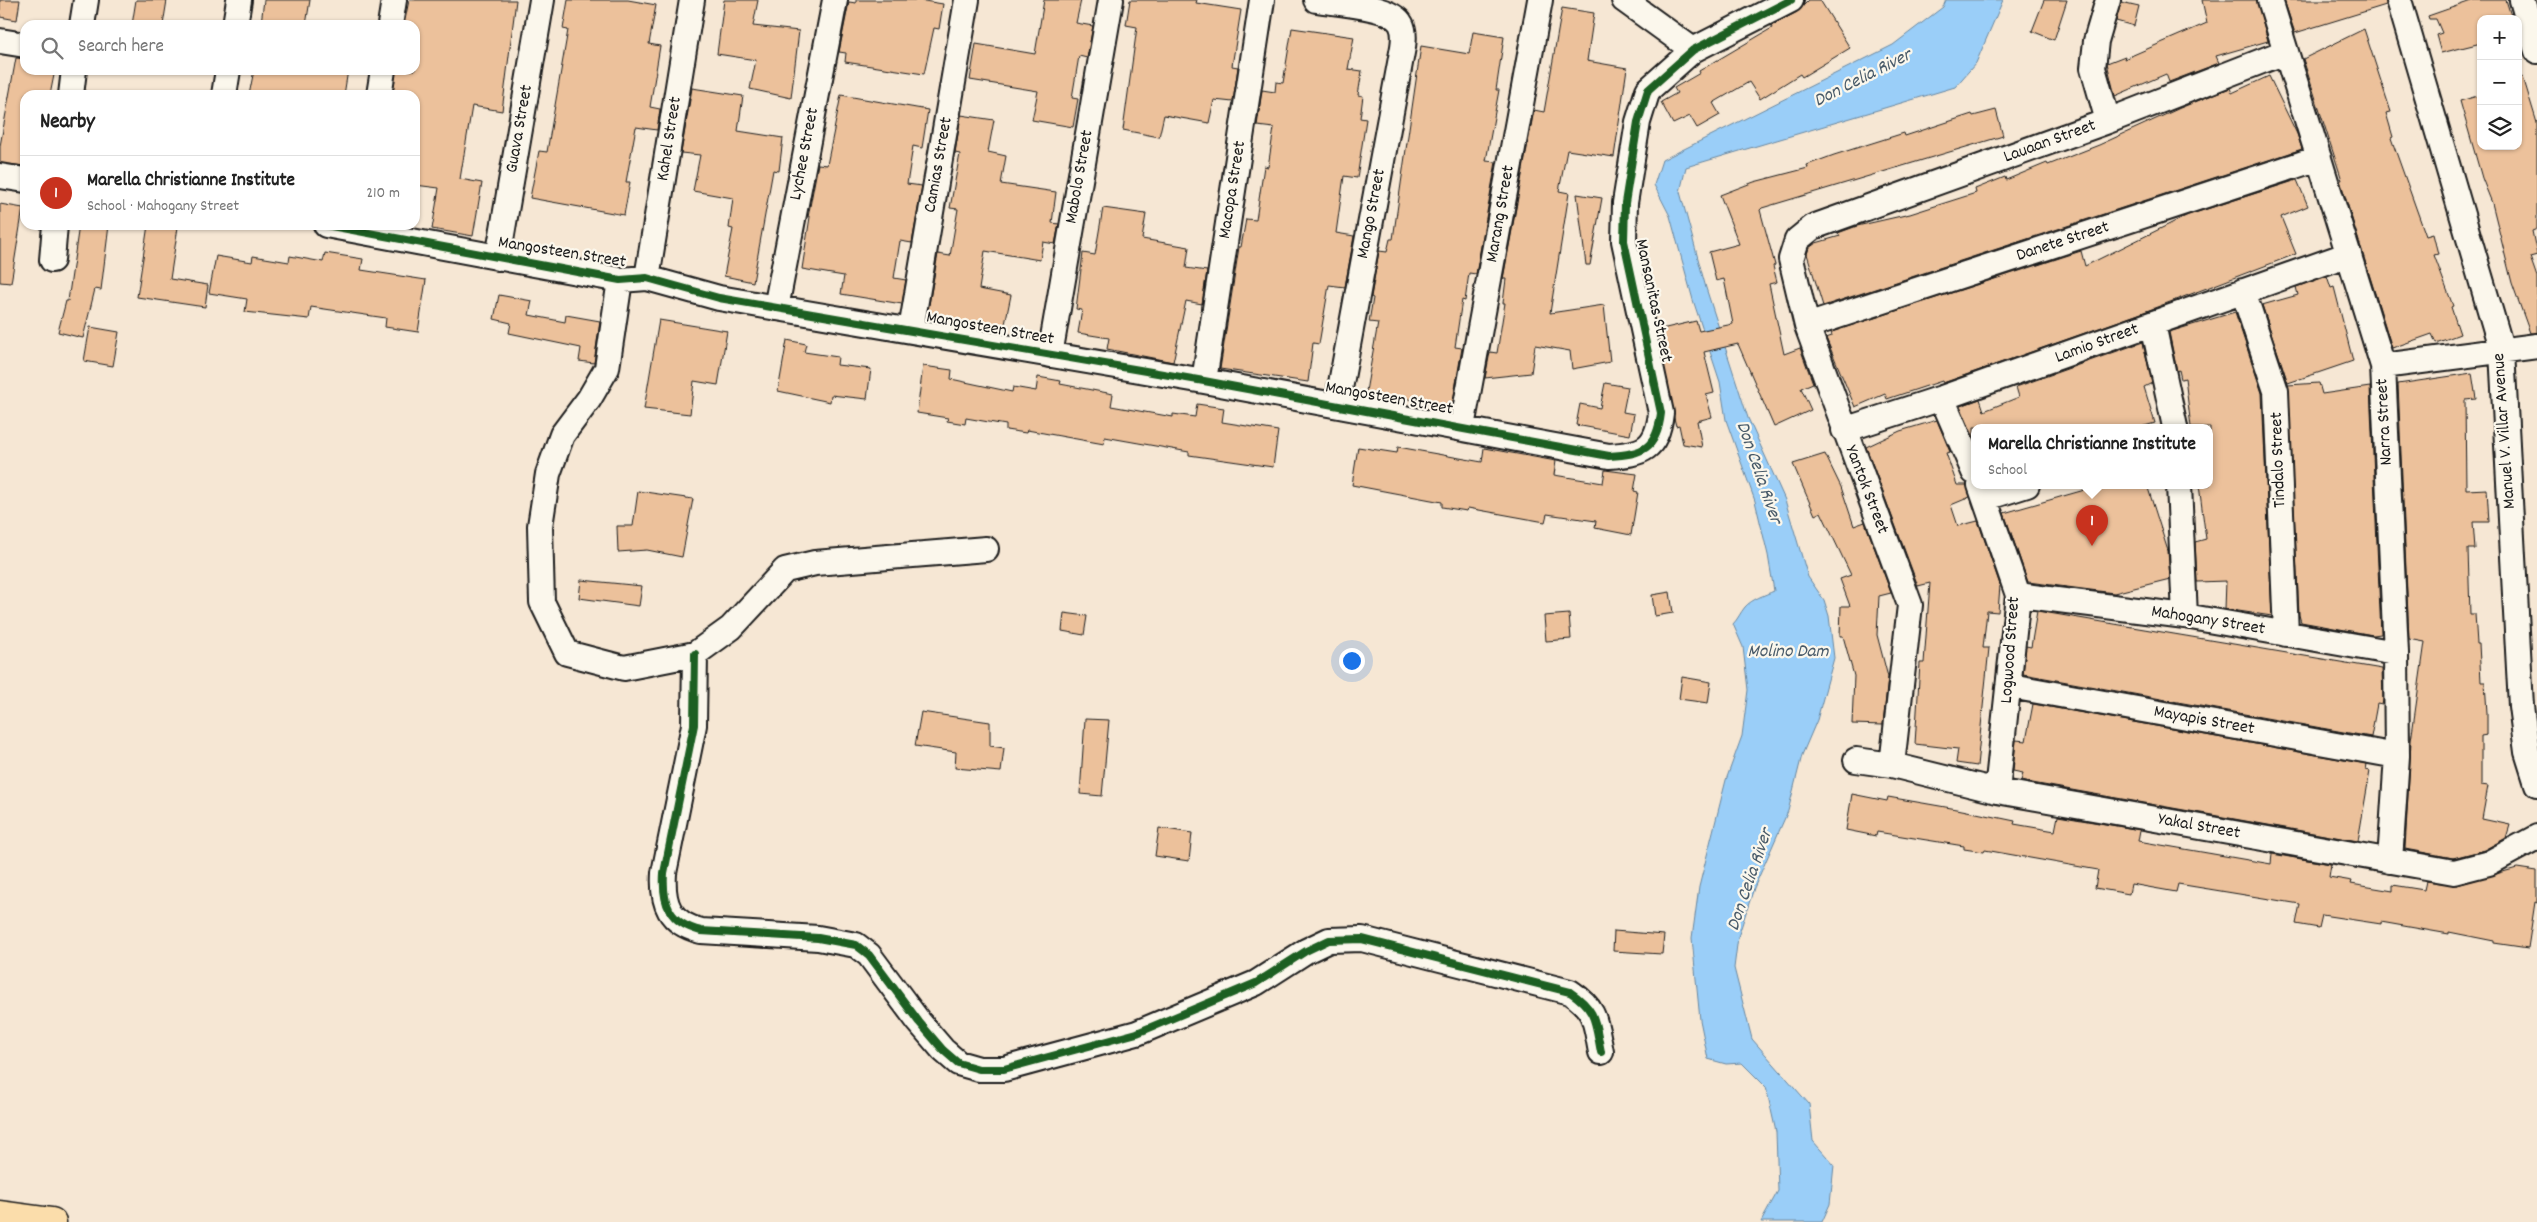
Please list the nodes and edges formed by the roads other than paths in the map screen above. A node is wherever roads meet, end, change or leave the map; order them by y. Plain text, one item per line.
1 (86, 0) edge
2 (239, 0) edge
3 (394, 0) edge
4 (542, 0) edge
5 (692, 0) edge
6 (835, 0) edge
7 (967, 0) edge
8 (1111, 0) edge
9 (1262, 0) edge
10 (1316, 0) edge
11 (1540, 0) edge
12 (1624, 0) edge
13 (1791, 0) edge
14 (2108, 0) edge
15 (2270, 0) edge
16 (2398, 0) edge
17 (2522, 0) edge
18 (83, 20) edge
19 (236, 20) edge
20 (391, 20) edge
21 (0, 41) edge
22 (20, 44) edge
23 (1693, 50) junction
24 (2537, 51) edge
25 (2285, 52) junction
26 (73, 75) edge
27 (227, 75) edge
28 (382, 75) edge
29 (72, 90) edge
30 (225, 90) edge
31 (380, 90) edge
32 (2108, 121) junction
33 (2319, 158) junction
34 (0, 176) edge
35 (20, 179) edge
36 (1813, 227) joint
37 (55, 230) edge
38 (372, 230) edge
39 (2349, 254) junction
40 (498, 258) junction
41 (52, 260) dead end
42 (647, 278) junction
43 (620, 280) junction
44 (2243, 291) junction
45 (776, 308) junction
46 (2153, 324) junction
47 (1807, 326) junction
48 (911, 330) junction
49 (2537, 346) edge
50 (2502, 351) junction
51 (1050, 355) junction
52 (2383, 366) junction
53 (1204, 380) junction
54 (1942, 398) junction
55 (1337, 405) junction
56 (2174, 424) edge
57 (1462, 427) junction
58 (1844, 430) junction
59 (1648, 448) joint
60 (1971, 465) edge
61 (1998, 489) edge
62 (2179, 489) edge
63 (1983, 491) edge
64 (986, 549) dead end
65 (2018, 595) junction
66 (2184, 616) junction
67 (2286, 634) junction
68 (2396, 653) junction
69 (695, 654) junction
70 (2010, 686) junction
71 (2397, 756) junction
72 (1856, 760) dead end
73 (1892, 765) junction
74 (2537, 784) edge
75 (1998, 791) junction
76 (2537, 837) edge
77 (2390, 861) junction
78 (1601, 1052) dead end
79 (0, 1215) edge
80 (52, 1222) edge

1 - 18 street
2 - 19 street
3 - 20 street
4 - 40 street, Guava Street
5 - 42 street, Kahel Street
6 - 45 street, Lychee Street
7 - 48 street, Camias Street
8 - 51 street, Mabolo Street
9 - 53 street, Macopa Street
10 - 55 street, Mango Street
11 - 57 street, Marang Street
12 - 23 street
13 - 23 street, Mansanitas Street
14 - 32 street
15 - 25 street, Narra Street
16 - 50 street, Manuel V. Villar Avenue
17 - 24 street
21 - 22 street
23 - 59 street, Mansanitas Street
25 - 32 street, Lauaan Street
25 - 33 street, Narra Street
26 - 29 street
27 - 30 street
28 - 31 street
32 - 36 street, Lauaan Street
33 - 39 street, Narra Street
33 - 47 street, Danete Street
34 - 35 street
36 - 47 street, Yantok Street
37 - 41 street
38 - 40 street, Mangosteen Street
39 - 44 street, Lamio Street
39 - 52 street, Narra Street
40 - 43 street, Mangosteen Street
42 - 43 street, Mangosteen Street
42 - 45 street, Mangosteen Street
43 - 69 street
44 - 46 street, Lamio Street
44 - 67 street, Tindalo Street
45 - 48 street, Mangosteen Street
46 - 54 street, Lamio Street
46 - 56 street
47 - 58 street, Yantok Street
48 - 51 street, Mangosteen Street
49 - 50 street
50 - 52 street
50 - 74 street, Manuel V. Villar Avenue
51 - 53 street, Mangosteen Street
52 - 68 street, Narra Street
53 - 55 street, Mangosteen Street
54 - 58 street, Lamio Street
54 - 60 street
55 - 57 street, Mangosteen Street
57 - 59 street, Mangosteen Street
58 - 73 street, Yantok Street
61 - 63 street
62 - 66 street
63 - 65 street, Logwood Street
64 - 69 street
65 - 66 street, Mahogany Street
65 - 70 street, Logwood Street
66 - 67 street, Mahogany Street
67 - 68 street, Mahogany Street
68 - 71 street, Narra Street
69 - 78 street
70 - 71 street, Mayapis Street
70 - 75 street, Logwood Street
71 - 77 street, Narra Street
72 - 73 street, Yakal Street
73 - 75 street, Yakal Street
75 - 77 street, Yakal Street
76 - 77 street, Yakal Street
79 - 80 main road

